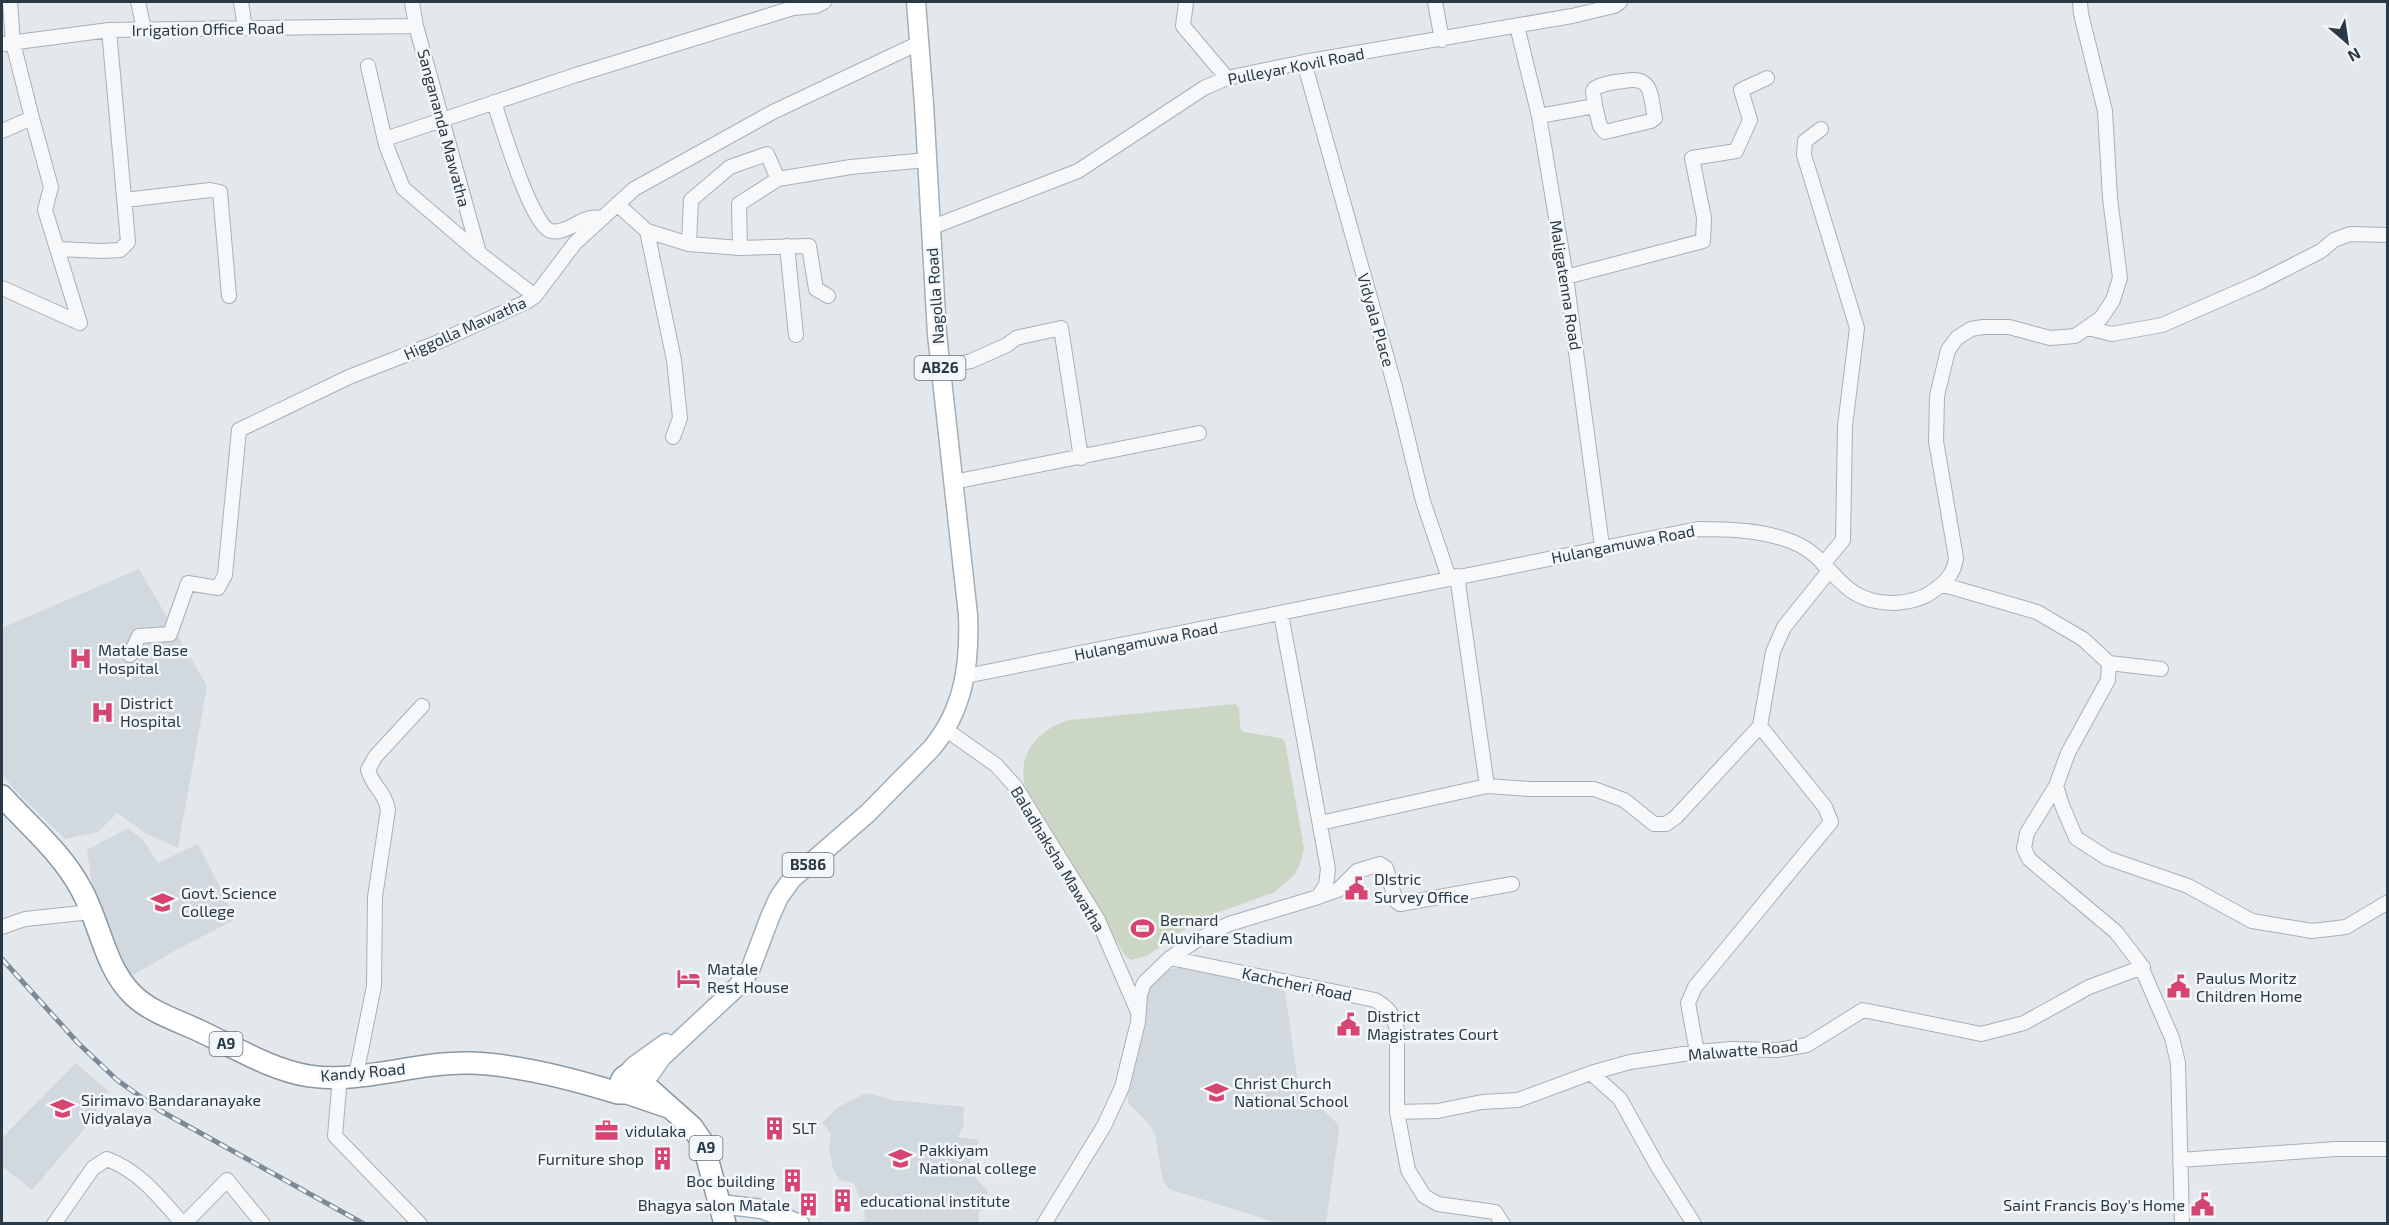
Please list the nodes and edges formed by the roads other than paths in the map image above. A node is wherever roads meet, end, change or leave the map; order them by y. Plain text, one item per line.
1 (10, 2) edge
2 (138, 2) edge
3 (241, 2) edge
4 (412, 2) edge
5 (824, 2) edge
6 (916, 2) edge
7 (1186, 2) edge
8 (1436, 2) edge
9 (1620, 2) edge
10 (2080, 2) edge
11 (416, 26) junction
12 (1517, 26) junction
13 (245, 28) junction
14 (144, 29) junction
15 (109, 30) junction
16 (1442, 40) junction
17 (919, 42) junction
18 (7, 44) edge
19 (1304, 62) junction
20 (368, 66) dead end
21 (1227, 78) junction
22 (1767, 78) dead end
23 (494, 102) junction
24 (1595, 106) junction
25 (1539, 116) junction
26 (32, 118) junction
27 (441, 119) junction
28 (1821, 129) dead end
29 (2, 131) edge
30 (384, 139) junction
31 (927, 160) junction
32 (778, 179) junction
33 (125, 200) junction
34 (617, 204) junction
35 (604, 217) junction
36 (930, 228) junction
37 (647, 231) junction
38 (2388, 235) edge
39 (689, 244) junction
40 (787, 246) junction
41 (740, 248) junction
42 (58, 249) junction
43 (479, 253) junction
44 (1566, 277) junction
45 (2, 288) edge
46 (229, 296) dead end
47 (535, 296) junction
48 (828, 296) dead end
49 (2088, 328) junction
50 (796, 335) dead end
51 (940, 368) junction
52 (1199, 433) dead end
53 (673, 437) dead end
54 (1081, 458) junction
55 (953, 482) junction
56 (1602, 546) junction
57 (1826, 568) junction
58 (1453, 577) junction
59 (1944, 585) junction
60 (1281, 614) junction
61 (130, 655) dead end
62 (2109, 663) junction
63 (2161, 669) dead end
64 (966, 676) junction
65 (422, 706) dead end
66 (1760, 726) junction
67 (945, 729) junction
68 (1487, 786) junction
69 (2056, 786) junction
70 (2, 796) edge
71 (1320, 823) junction
72 (1512, 885) dead end
73 (1318, 897) junction
74 (2388, 902) edge
75 (91, 912) junction
76 (2, 927) edge
77 (1170, 958) junction
78 (2143, 968) junction
79 (1138, 1014) junction
80 (1697, 1053) junction
81 (1591, 1073) junction
82 (348, 1076) junction
83 (631, 1084) junction
84 (1397, 1112) junction
85 (2388, 1149) edge
86 (2180, 1160) junction
87 (722, 1214) edge
88 (54, 1224) edge
89 (183, 1224) edge
90 (263, 1224) edge
91 (420, 1224) edge
92 (800, 1224) edge
93 (1044, 1224) edge
94 (1503, 1224) edge
95 (1694, 1224) edge
96 (2182, 1224) edge

1 - 18 street
2 - 14 street
3 - 13 street
4 - 11 street, Sangananda Mawatha
5 - 23 street
6 - 17 main road, Nagolla Road / AB26
7 - 21 street
8 - 16 street
9 - 12 street, Pulleyar Kovil Road
10 - 49 street
11 - 13 street, Irrigation Office Road
11 - 27 street, Sangananda Mawatha
12 - 16 street, Pulleyar Kovil Road
12 - 25 street, Maligatenna Road
13 - 14 street, Irrigation Office Road
14 - 15 street, Irrigation Office Road
15 - 18 street, Irrigation Office Road
15 - 33 street
16 - 19 street, Pulleyar Kovil Road
17 - 31 main road, Nagolla Road / AB26
17 - 34 street, Higgolla Mawatha
18 - 26 street
19 - 21 street, Pulleyar Kovil Road
19 - 58 street, Vidyala Place
20 - 30 street
21 - 36 street, Pulleyar Kovil Road
22 - 44 street
23 - 27 street
23 - 35 street
24 - 24 street
24 - 25 street
25 - 44 street, Maligatenna Road
26 - 29 street
26 - 42 street
27 - 30 street
27 - 43 street, Sangananda Mawatha
28 - 57 street
30 - 43 street
31 - 32 street
31 - 36 main road, Nagolla Road / AB26
32 - 39 street
32 - 41 street
33 - 42 street
33 - 46 street
34 - 35 street, Higgolla Mawatha
34 - 37 street
35 - 47 street, Higgolla Mawatha
36 - 51 main road, Nagolla Road / AB26
37 - 39 street
37 - 53 street
38 - 49 street
39 - 41 street
40 - 41 street
40 - 48 street
40 - 50 street
42 - 45 street
43 - 47 street
44 - 56 street, Maligatenna Road
47 - 61 street, Higgolla Mawatha
49 - 59 street
51 - 54 street
51 - 55 main road, Nagolla Road / AB26
52 - 54 street
54 - 55 street
55 - 64 main road, Nagolla Road / AB26
56 - 57 street, Hulangamuwa Road
56 - 58 street, Hulangamuwa Road
57 - 59 street, Hulangamuwa Road
57 - 66 street
58 - 60 street, Hulangamuwa Road
58 - 68 street, Vidyala Place
59 - 62 street
60 - 64 street, Hulangamuwa Road
60 - 71 street
62 - 63 street
62 - 69 street
64 - 67 main road, Nagolla Road / AB26
65 - 82 street
66 - 68 street
66 - 80 street
67 - 79 street, Baladhaksha Mawatha
67 - 83 main road, B586
68 - 71 street
69 - 74 street
69 - 78 street
70 - 75 highway, Kandy Road / A9
71 - 73 street
72 - 73 street
73 - 77 street
75 - 76 street
75 - 82 highway, Kandy Road / A9
77 - 79 street
77 - 84 street, Kachcheri Road
78 - 80 street, Malwatte Road
78 - 86 street
79 - 93 street
80 - 81 street, Malwatte Road
81 - 84 street, Malwatte Road
81 - 95 street
82 - 83 highway, Kandy Road / A9
82 - 91 street
83 - 87 highway, Kandy Road / A9
84 - 94 street, Kachcheri Road
85 - 86 street
86 - 96 street
87 - 92 main road
88 - 89 street
89 - 90 street

